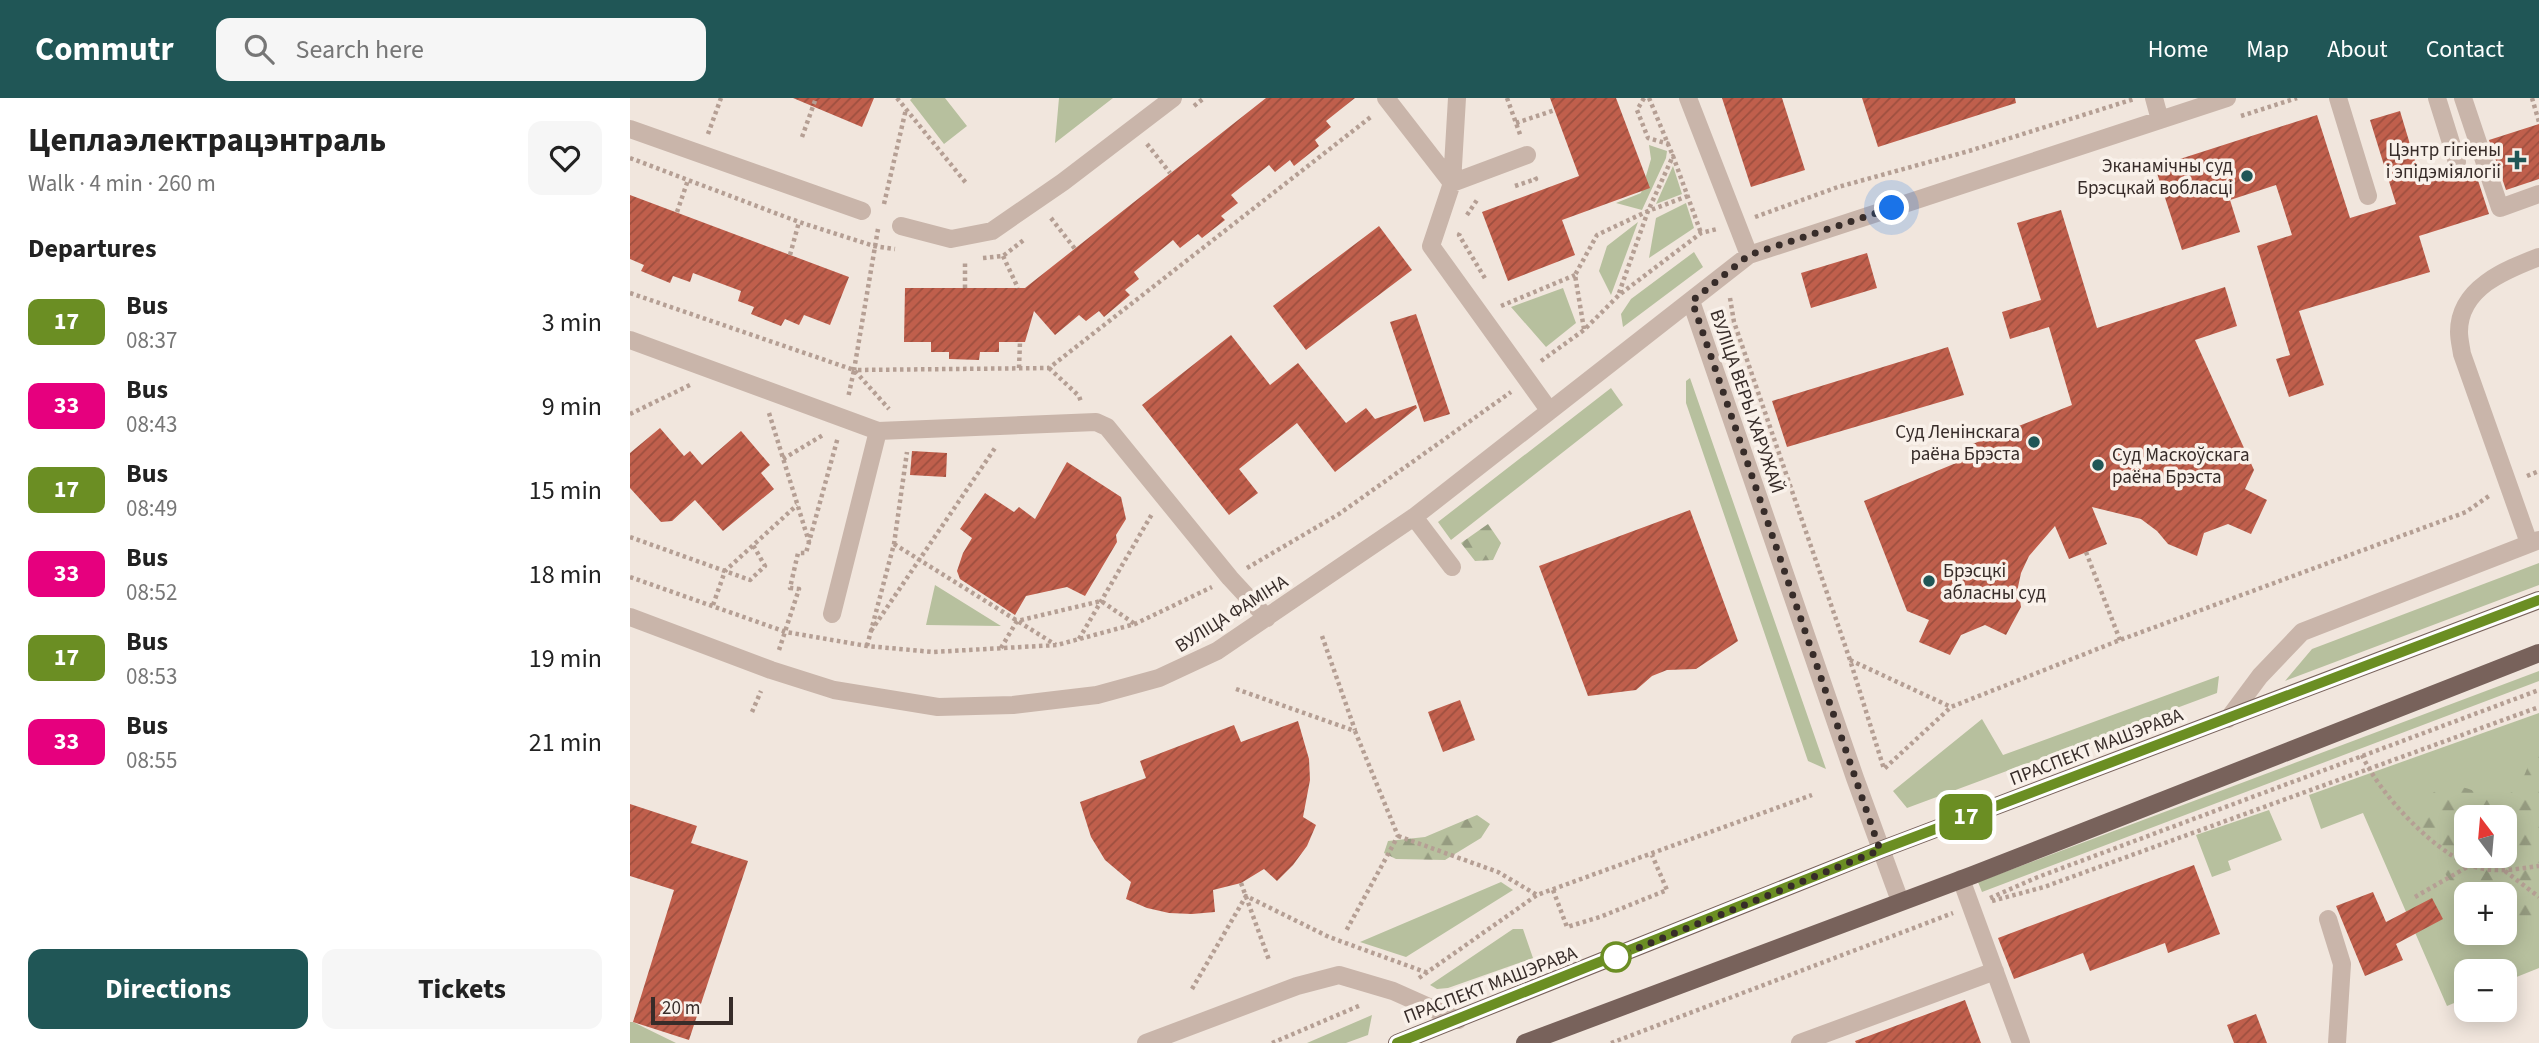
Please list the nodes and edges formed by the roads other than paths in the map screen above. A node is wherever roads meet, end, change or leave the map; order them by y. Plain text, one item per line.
1 (1173, 98) edge
2 (1457, 98) edge
3 (1688, 98) edge
4 (2154, 98) edge
5 (2227, 98) edge
6 (2337, 98) edge
7 (2437, 98) edge
8 (2463, 98) edge
9 (1383, 104) edge
10 (2160, 120) junction
11 (630, 129) edge
12 (1527, 155) road end
13 (2457, 162) dead end
14 (1452, 183) junction
15 (2539, 194) edge
16 (2368, 196) dead end
17 (862, 211) dead end
18 (901, 226) dead end
19 (1749, 255) junction
20 (2539, 257) edge
21 (1692, 301) junction
22 (630, 340) edge
23 (1549, 410) junction
24 (878, 431) junction
25 (1414, 517) junction
26 (2534, 541) edge
27 (1452, 567) dead end
28 (2539, 600) edge
29 (832, 614) dead end
30 (630, 617) edge
31 (1267, 618) junction
32 (2539, 653) edge
33 (2228, 719) junction
34 (1880, 850) junction
35 (1961, 879) junction
36 (1900, 901) junction
37 (2328, 919) dead end
38 (1994, 971) junction
39 (1458, 1020) junction
40 (1146, 1043) edge
41 (1397, 1043) edge
42 (1525, 1043) edge
43 (1800, 1043) edge
44 (2021, 1043) edge
45 (2337, 1043) edge

1 - 18 street
2 - 14 street
3 - 19 street
4 - 10 street
5 - 10 street, ВУЛІЦА ВЕРЫ ХАРУЖАЙ
6 - 16 street
7 - 13 street
8 - 15 street
9 - 14 street
10 - 19 street, ВУЛІЦА ВЕРЫ ХАРУЖАЙ
11 - 17 street
12 - 14 street
14 - 23 street
19 - 21 street, ВУЛІЦА ВЕРЫ ХАРУЖАЙ
20 - 26 street
21 - 23 street, ВУЛІЦА ФАМІНА
21 - 34 street, ВУЛІЦА ВЕРЫ ХАРУЖАЙ
22 - 24 street
23 - 25 street, ВУЛІЦА ФАМІНА
24 - 29 street
24 - 31 street
25 - 27 street
25 - 31 street, ВУЛІЦА ФАМІНА
26 - 33 street
28 - 33 main road, ПРАСПЕКТ МАШЭРАВА
30 - 31 street, ВУЛІЦА ФАМІНА
32 - 35 main road
33 - 34 main road, ПРАСПЕКТ МАШЭРАВА
34 - 36 street, ВУЛІЦА ВЕРЫ ХАРУЖАЙ
34 - 39 main road, ПРАСПЕКТ МАШЭРАВА
35 - 36 main road
35 - 38 street
36 - 42 main road
37 - 45 street
38 - 43 street
38 - 44 street
39 - 40 street
39 - 41 main road, ПРАСПЕКТ МАШЭРАВА

